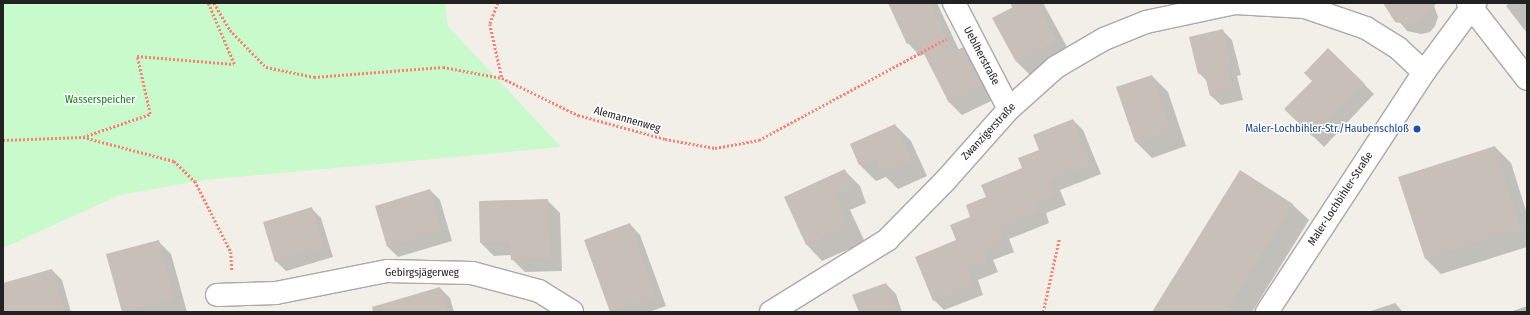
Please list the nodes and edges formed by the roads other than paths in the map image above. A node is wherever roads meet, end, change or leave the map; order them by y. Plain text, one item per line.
1 (954, 3) edge
2 (1235, 3) edge
3 (1471, 4) edge
4 (1424, 72) junction
5 (1527, 79) edge
6 (1009, 109) junction
7 (217, 295) dead end
8 (572, 312) edge
9 (771, 312) edge
10 (1267, 312) edge

1 - 6 street, Ueblherstraße
2 - 4 street, Zwanzigerstraße
2 - 6 street, Zwanzigerstraße
3 - 4 street, Maler-Lochbihler-Straße
3 - 5 street
4 - 10 street, Maler-Lochbihler-Straße
6 - 9 street, Zwanzigerstraße
7 - 8 street, Gebirgsjägerweg

